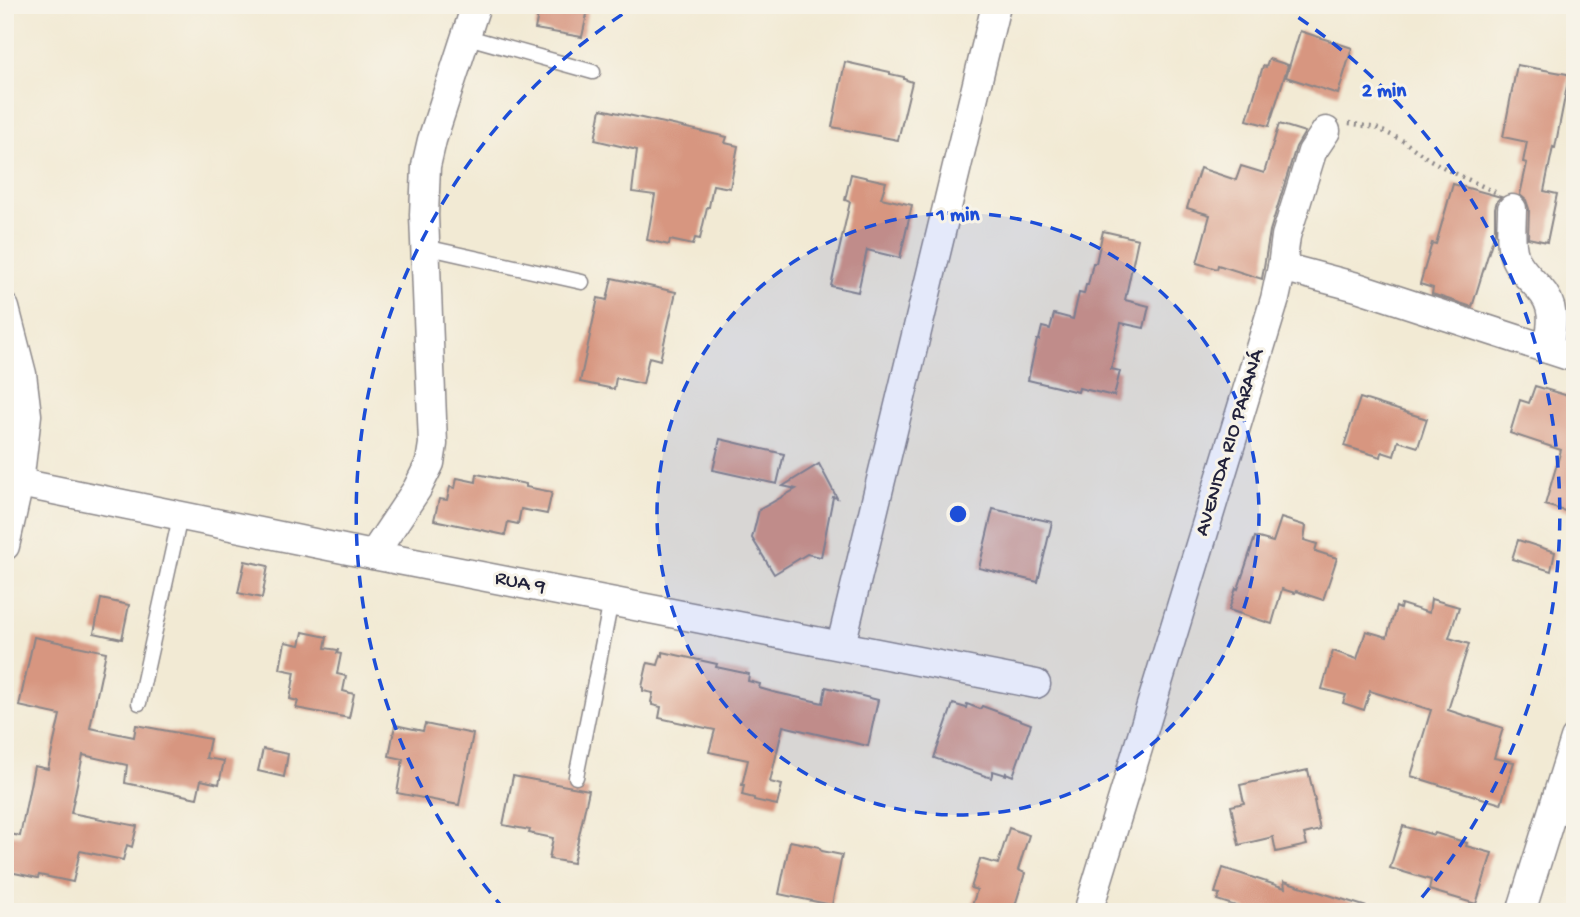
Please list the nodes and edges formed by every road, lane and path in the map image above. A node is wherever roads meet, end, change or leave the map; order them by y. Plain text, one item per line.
1 (476, 5) edge
2 (996, 5) edge
3 (464, 36) junction
4 (593, 72) dead end
5 (1326, 131) joint
6 (1512, 209) joint
7 (425, 247) junction
8 (1282, 267) junction
9 (582, 282) dead end
10 (5, 308) edge
11 (1548, 349) junction
12 (1575, 358) edge
13 (12, 482) edge
14 (180, 517) junction
15 (5, 546) edge
16 (373, 555) junction
17 (611, 601) junction
18 (841, 645) junction
19 (1036, 684) dead end
20 (139, 703) dead end
21 (1575, 739) edge
22 (576, 777) dead end
23 (1088, 912) edge
24 (1521, 912) edge

1 - 3 street
2 - 18 street
3 - 4 lane
3 - 7 street
5 - 6 path
5 - 8 street, AVENIDA RIO PARANÁ
6 - 11 street
7 - 9 lane
7 - 16 street
8 - 11 street
8 - 23 street, AVENIDA RIO PARANÁ
10 - 13 street
11 - 12 street
13 - 14 street, RUA 9
13 - 15 street
14 - 16 street, RUA 9
14 - 20 lane
16 - 17 street, RUA 9
17 - 18 street, RUA 9
17 - 22 lane
18 - 19 street, RUA 9
21 - 24 street

